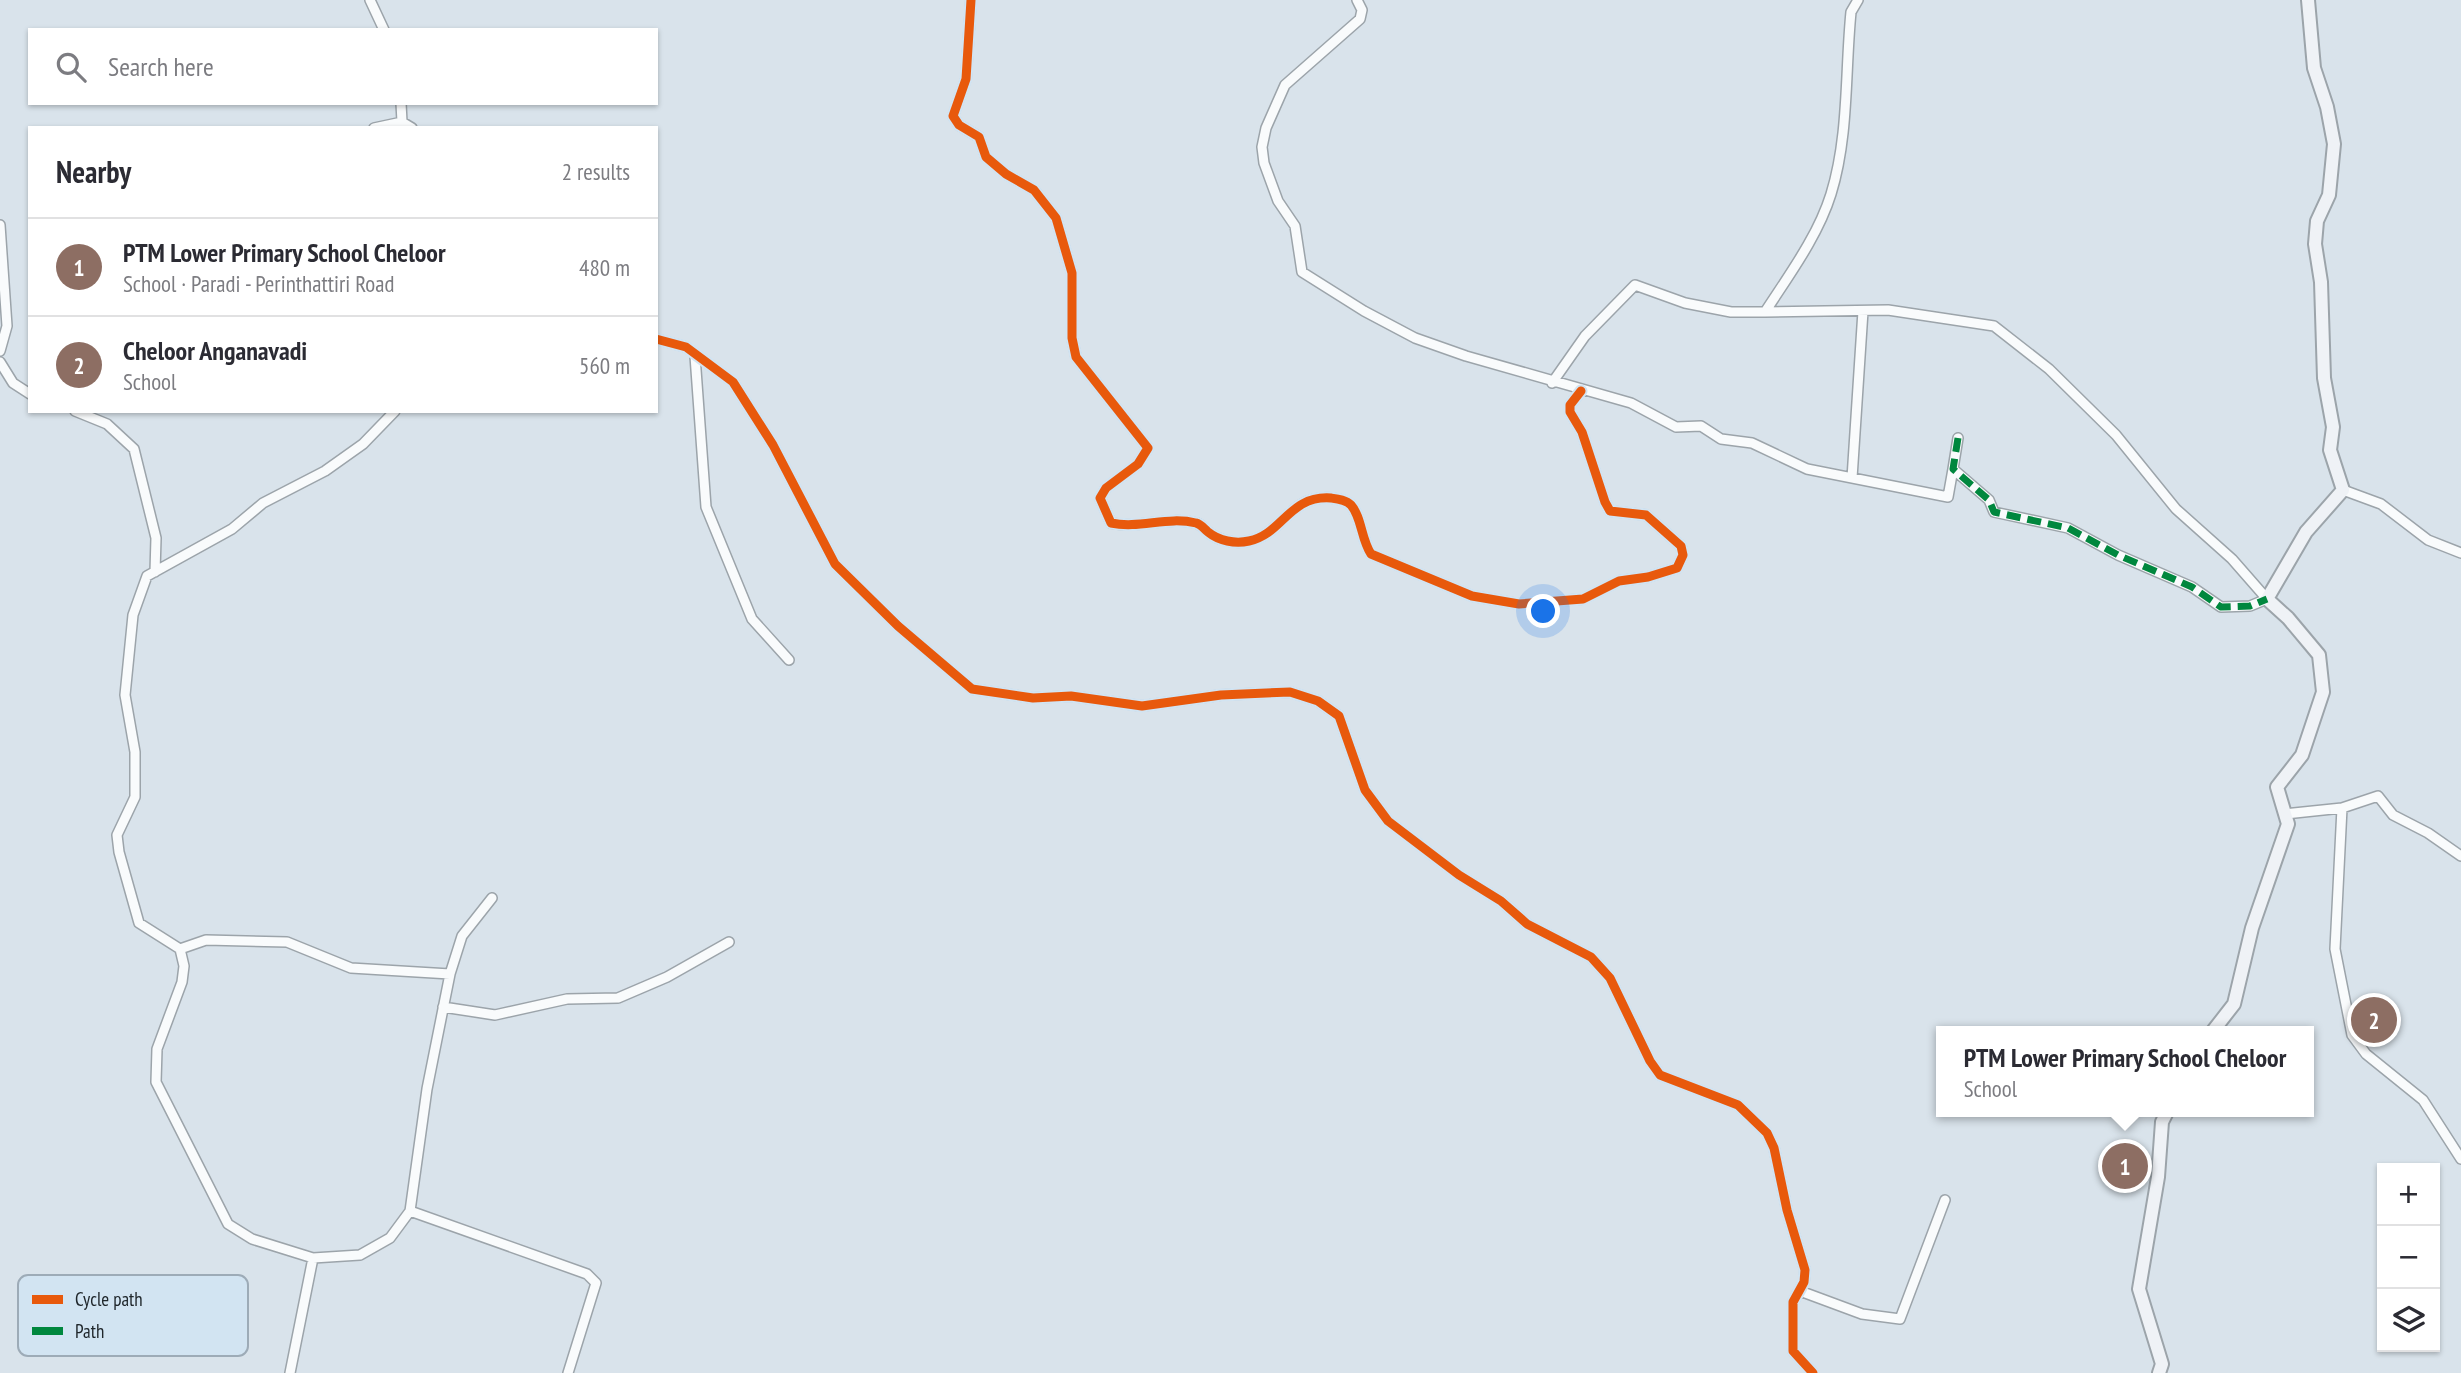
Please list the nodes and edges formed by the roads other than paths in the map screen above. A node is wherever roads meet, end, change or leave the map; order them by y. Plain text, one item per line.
1 (370, 0) edge
2 (971, 0) edge
3 (1357, 0) edge
4 (1858, 0) edge
5 (2308, 0) edge
6 (383, 28) edge
7 (401, 105) edge
8 (402, 122) junction
9 (383, 126) edge
10 (409, 126) edge
11 (0, 225) edge
12 (1863, 311) junction
13 (1765, 312) junction
14 (658, 339) edge
15 (0, 351) edge
16 (695, 356) junction
17 (0, 362) edge
18 (1552, 383) junction
19 (1581, 391) junction
20 (28, 393) edge
21 (80, 413) edge
22 (393, 413) edge
23 (1958, 438) dead end
24 (1953, 469) junction
25 (1852, 478) junction
26 (2343, 490) junction
27 (2461, 553) edge
28 (155, 572) junction
29 (2267, 599) junction
30 (789, 660) dead end
31 (2342, 808) junction
32 (2285, 814) junction
33 (2461, 856) edge
34 (492, 898) dead end
35 (729, 942) dead end
36 (180, 949) junction
37 (450, 974) junction
38 (443, 1007) junction
39 (2217, 1026) edge
40 (2164, 1117) edge
41 (2461, 1159) edge
42 (1945, 1200) dead end
43 (410, 1211) junction
44 (313, 1258) junction
45 (1800, 1291) junction
46 (290, 1373) edge
47 (568, 1373) edge
48 (1813, 1373) edge
49 (2159, 1373) edge

1 - 6 street
2 - 19 street
3 - 18 street
4 - 13 street
5 - 26 main road
7 - 8 street
8 - 9 street
8 - 10 street
11 - 15 street
12 - 13 street
12 - 25 street
12 - 29 street
13 - 18 street
14 - 16 street
16 - 30 street
16 - 45 street
17 - 20 street
18 - 19 street
19 - 25 street
21 - 28 street
22 - 28 street
23 - 24 street
24 - 25 street
24 - 29 street
26 - 27 street
26 - 29 main road
28 - 36 street
29 - 32 main road
31 - 32 street
31 - 33 street
31 - 41 street
32 - 39 main road
34 - 37 street
35 - 38 street
36 - 37 street
36 - 44 street
37 - 38 street
38 - 43 street
40 - 49 main road
42 - 45 street
43 - 44 street
43 - 47 street
44 - 46 street
45 - 48 street

